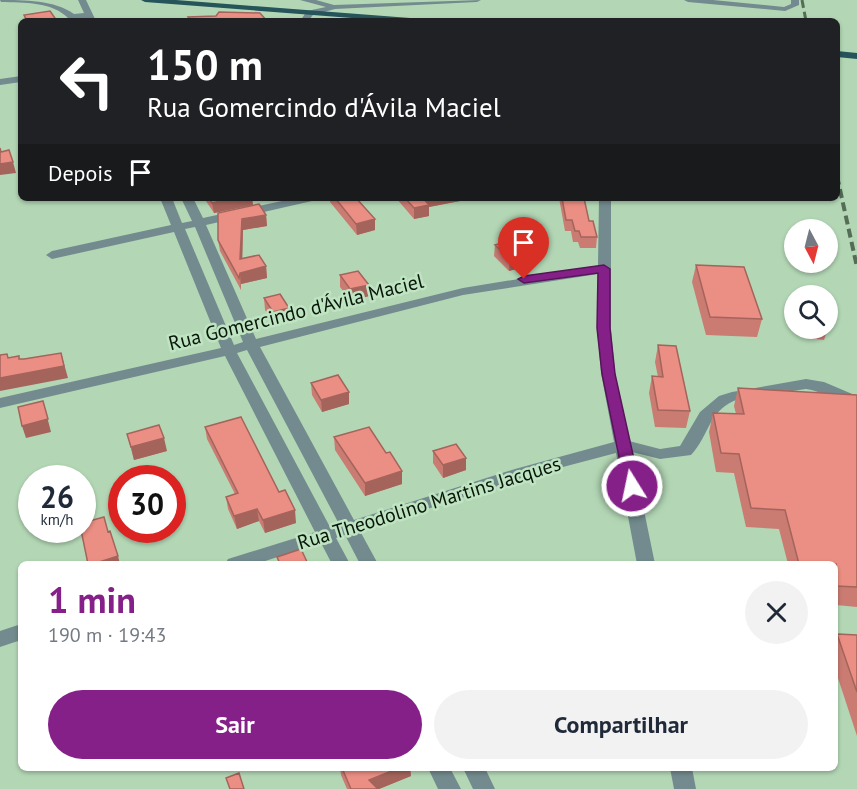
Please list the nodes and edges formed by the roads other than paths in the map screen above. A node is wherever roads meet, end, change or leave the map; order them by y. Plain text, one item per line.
1 (1, 0) edge
2 (82, 0) edge
3 (145, 0) edge
4 (304, 0) edge
5 (477, 0) edge
6 (688, 0) edge
7 (795, 0) edge
8 (388, 2) edge
9 (335, 7) junction
10 (72, 18) edge
11 (90, 18) edge
12 (298, 18) edge
13 (309, 18) edge
14 (840, 54) edge
15 (857, 56) edge
16 (18, 79) edge
17 (0, 82) edge
18 (167, 201) edge
19 (188, 201) edge
20 (298, 201) edge
21 (605, 201) edge
22 (199, 222) junction
23 (178, 225) junction
24 (52, 255) dead end
25 (604, 269) junction
26 (251, 344) junction
27 (229, 350) junction
28 (852, 400) edge
29 (0, 403) edge
30 (624, 445) junction
31 (351, 528) junction
32 (327, 535) junction
33 (244, 561) edge
34 (340, 561) edge
35 (368, 561) edge
36 (645, 561) edge
37 (18, 633) edge
38 (0, 639) edge
39 (441, 771) edge
40 (475, 771) edge
41 (682, 771) edge
42 (450, 789) edge
43 (484, 789) edge
44 (685, 789) edge

1 - 10 street
2 - 11 street
3 - 12 main road
4 - 9 street
5 - 8 street
6 - 7 street
8 - 9 street
9 - 13 street
14 - 15 main road
16 - 17 street
18 - 23 street
19 - 22 street
20 - 22 street
21 - 25 street
22 - 23 street
22 - 26 street
23 - 24 street
23 - 27 street
25 - 26 street, Rua Gomercindo d'Ávila Maciel
25 - 30 street
26 - 27 street, Rua Gomercindo d'Ávila Maciel
26 - 31 street
27 - 29 street, Rua Gomercindo d'Ávila Maciel
27 - 32 street
28 - 30 street
30 - 31 street, Rua Theodolino Martins Jacques
30 - 36 street
31 - 32 street, Rua Theodolino Martins Jacques
31 - 35 street
32 - 33 street, Rua Theodolino Martins Jacques
32 - 34 street
37 - 38 street
39 - 42 street
40 - 43 street
41 - 44 street

